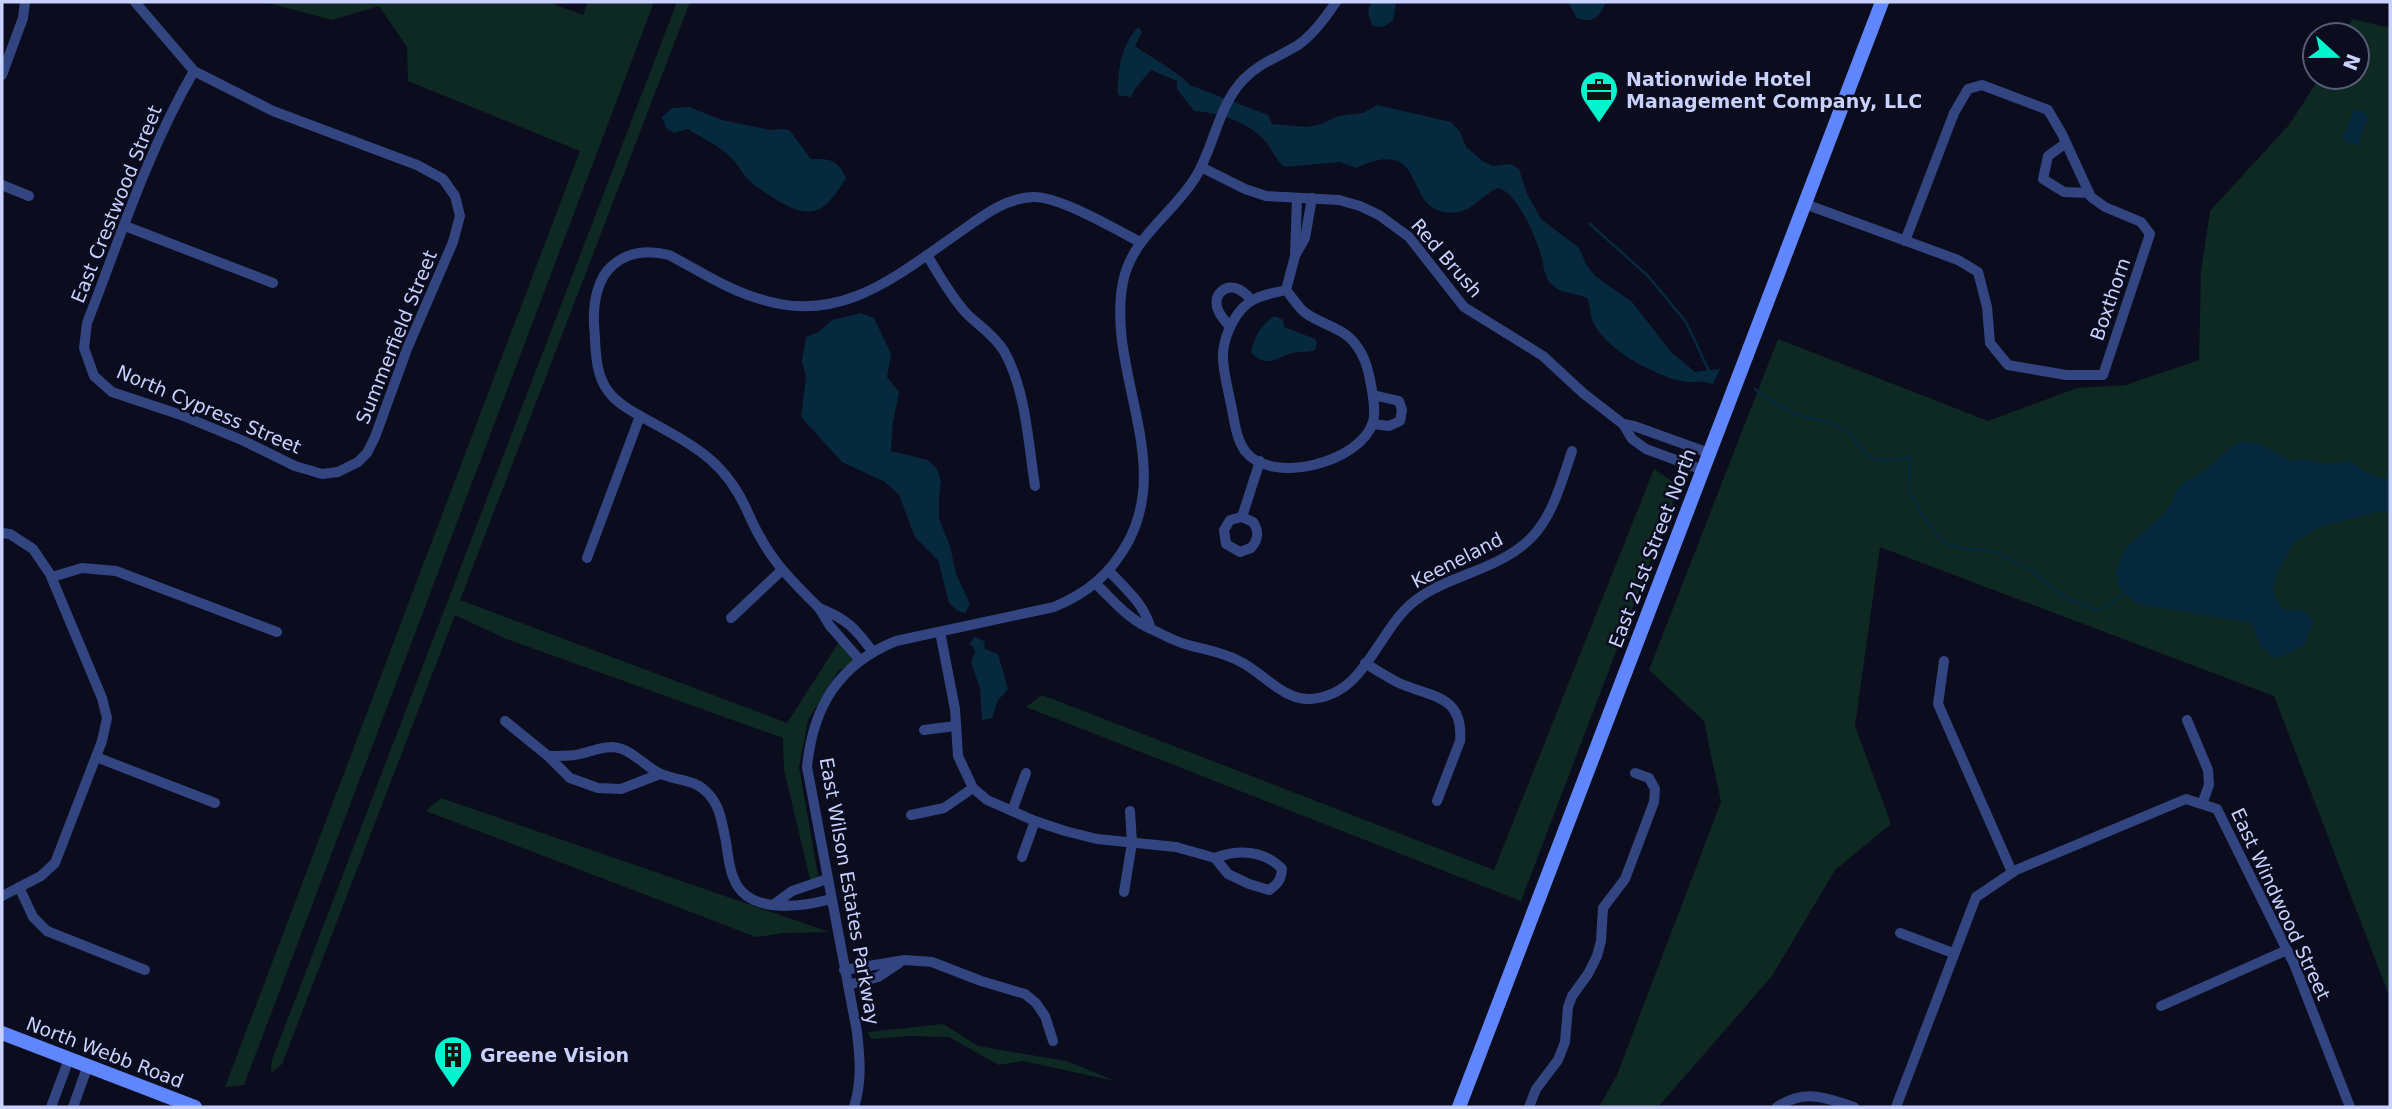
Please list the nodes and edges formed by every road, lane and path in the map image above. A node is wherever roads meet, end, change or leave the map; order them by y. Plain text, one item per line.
1 (25, 2) edge
2 (135, 2) edge
3 (1336, 2) edge
4 (1882, 2) edge
5 (194, 71) junction
6 (2, 75) edge
7 (2066, 144) junction
8 (1202, 167) junction
9 (2, 186) edge
10 (2089, 193) junction
11 (29, 195) dead end
12 (1297, 198) junction
13 (1312, 198) junction
14 (1805, 204) junction
15 (125, 226) junction
16 (1905, 240) junction
17 (1140, 242) junction
18 (927, 255) junction
19 (1295, 256) junction
20 (273, 283) dead end
21 (1286, 290) junction
22 (1252, 300) junction
23 (1230, 327) junction
24 (86, 354) joint
25 (1373, 395) junction
26 (640, 416) junction
27 (1373, 424) junction
28 (1623, 424) junction
29 (1572, 451) dead end
30 (1709, 453) junction
31 (1260, 461) junction
32 (1703, 470) junction
33 (335, 472) joint
34 (1035, 486) dead end
35 (1242, 517) dead end
36 (2, 533) edge
37 (587, 558) dead end
38 (782, 570) junction
39 (1109, 570) junction
40 (52, 577) junction
41 (1096, 584) junction
42 (819, 608) junction
43 (731, 618) dead end
44 (1151, 629) junction
45 (277, 632) dead end
46 (940, 632) junction
47 (873, 652) junction
48 (859, 659) junction
49 (1944, 661) dead end
50 (1365, 663) junction
51 (505, 720) dead end
52 (2187, 720) dead end
53 (955, 726) junction
54 (924, 730) dead end
55 (548, 756) junction
56 (96, 757) junction
57 (1026, 773) dead end
58 (1635, 773) dead end
59 (660, 774) junction
60 (973, 789) junction
61 (1437, 801) dead end
62 (215, 803) dead end
63 (2202, 804) junction
64 (1012, 811) junction
65 (1130, 811) dead end
66 (911, 815) dead end
67 (1035, 821) junction
68 (1132, 843) junction
69 (1022, 857) dead end
70 (1215, 858) junction
71 (2012, 872) junction
72 (827, 879) junction
73 (19, 887) junction
74 (1124, 892) dead end
75 (2, 896) edge
76 (831, 900) junction
77 (773, 905) junction
78 (1900, 933) dead end
79 (2287, 950) junction
80 (1953, 953) junction
81 (905, 960) junction
82 (145, 970) dead end
83 (844, 970) junction
84 (848, 985) junction
85 (2161, 1006) dead end
86 (2, 1033) edge
87 (1053, 1041) dead end
88 (69, 1059) junction
89 (88, 1065) junction
90 (51, 1107) edge
91 (74, 1107) edge
92 (195, 1107) edge
93 (854, 1107) edge
94 (1459, 1107) edge
95 (1529, 1107) edge
96 (1777, 1107) edge
97 (1854, 1107) edge
98 (1896, 1107) edge
99 (2350, 1107) edge

1 - 6 street
2 - 5 street
3 - 8 street, East Wilson Estates Parkway
4 - 14 main road, East 21st Street North
5 - 15 street, East Crestwood Street
5 - 33 street, Summerfield Street
7 - 10 street
7 - 10 street
7 - 16 street
8 - 12 street, Red Brush
8 - 17 street, East Wilson Estates Parkway
9 - 11 street
10 - 16 street, Boxthorn
12 - 13 street, Red Brush
12 - 19 street
13 - 19 street
13 - 28 street, Red Brush
14 - 16 street
14 - 30 main road, East 21st Street North
15 - 20 street
15 - 24 street, East Crestwood Street
17 - 18 street
17 - 39 street, East Wilson Estates Parkway
18 - 26 street
18 - 34 street
19 - 21 street
21 - 22 street
21 - 25 street
22 - 23 street
22 - 23 street
23 - 31 street
24 - 33 street, North Cypress Street
25 - 27 street
25 - 27 street
26 - 37 street
26 - 38 street
27 - 31 street
28 - 30 street, Red Brush
28 - 32 street, Red Brush
29 - 50 street, Keeneland
30 - 32 main road, East 21st Street North
31 - 35 street
32 - 94 main road, East 21st Street North
36 - 40 street
38 - 42 street
38 - 43 street
39 - 41 street, East Wilson Estates Parkway
39 - 44 street
40 - 45 street
40 - 56 street
41 - 44 street, Keeneland
41 - 46 street, East Wilson Estates Parkway
42 - 47 street
42 - 48 street
44 - 50 street, Keeneland
46 - 47 street, East Wilson Estates Parkway
46 - 53 street
47 - 48 street, East Wilson Estates Parkway
48 - 72 street, East Wilson Estates Parkway
49 - 71 street
50 - 61 street
51 - 55 street
52 - 63 street
53 - 54 street
53 - 60 street
55 - 59 street
55 - 59 street
56 - 62 street
56 - 73 street
57 - 64 street
58 - 95 street
59 - 77 street
60 - 64 street
60 - 66 street
63 - 71 street
63 - 79 street, East Windwood Street
64 - 67 street
65 - 68 street
67 - 68 street
67 - 69 street
68 - 70 street
68 - 74 street
70 - 70 street
71 - 80 street
72 - 76 street, East Wilson Estates Parkway
72 - 77 street
73 - 75 street
73 - 82 street
76 - 77 street
76 - 83 street, East Wilson Estates Parkway
78 - 80 street
79 - 85 street
79 - 99 street, East Windwood Street
80 - 98 street
81 - 83 street
81 - 84 street
81 - 87 street
83 - 84 street, East Wilson Estates Parkway
84 - 93 street, East Wilson Estates Parkway
86 - 88 main road, North Webb Road
88 - 89 main road, North Webb Road
88 - 90 street
89 - 91 street
89 - 92 main road, North Webb Road
96 - 97 street

